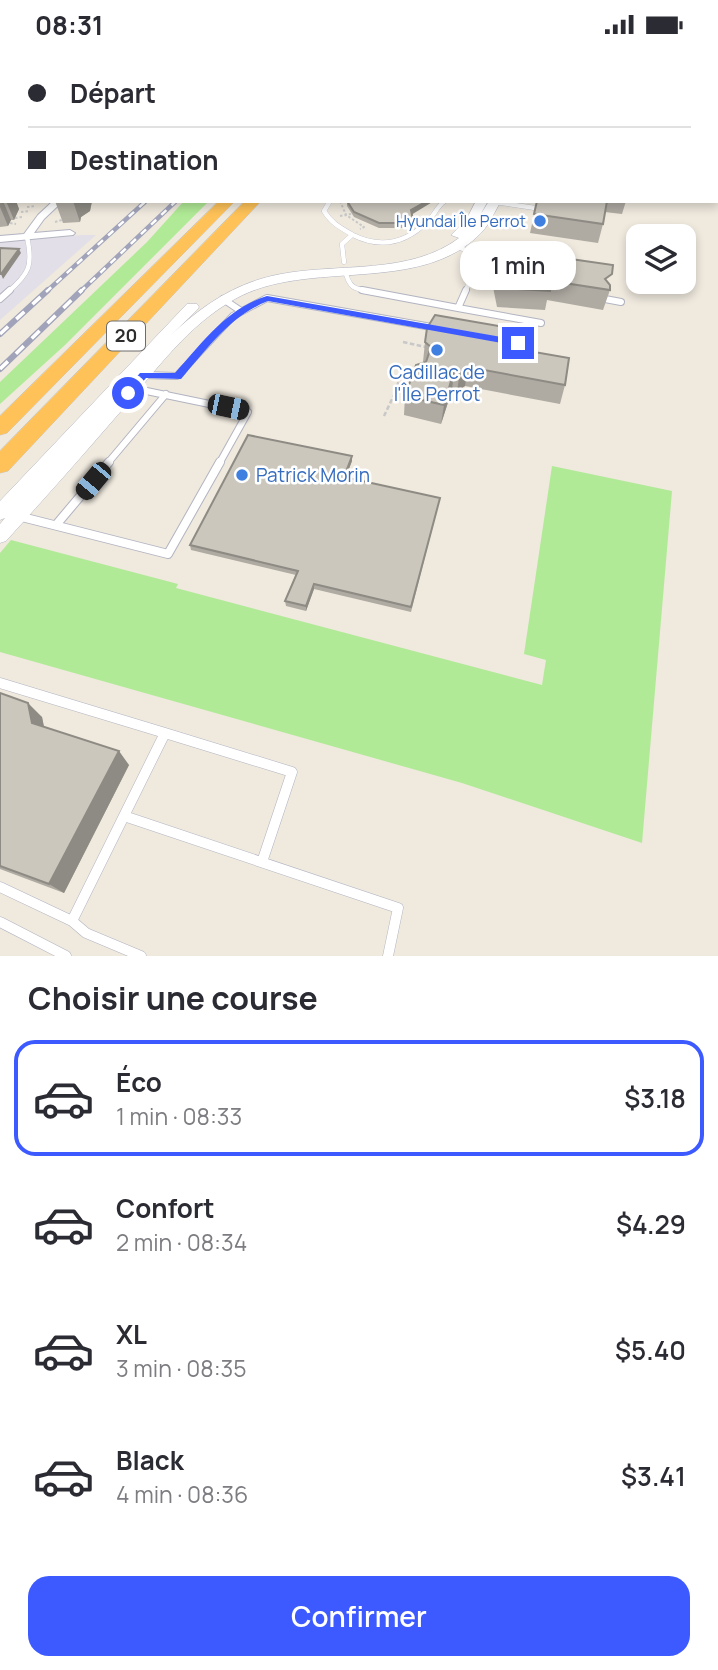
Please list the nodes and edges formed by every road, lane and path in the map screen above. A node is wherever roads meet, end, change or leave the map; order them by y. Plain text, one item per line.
1 (57, 203) edge
2 (226, 203) edge
3 (252, 203) edge
4 (329, 203) edge
5 (341, 203) edge
6 (442, 203) edge
7 (480, 203) edge
8 (494, 203) edge
9 (521, 204) edge
10 (35, 206) dead end
11 (26, 207) dead end
12 (548, 210) edge
13 (30, 211) dead end
14 (21, 212) dead end
15 (351, 214) edge
16 (346, 215) junction
17 (22, 217) dead end
18 (15, 218) dead end
19 (62, 221) dead end
20 (55, 222) dead end
21 (10, 223) dead end
22 (16, 224) dead end
23 (70, 233) dead end
24 (354, 234) junction
25 (27, 237) junction
26 (0, 239) edge
27 (458, 246) junction
28 (344, 266) junction
29 (486, 279) dead end
30 (492, 280) dead end
31 (0, 299) edge
32 (223, 299) junction
33 (605, 299) edge
34 (621, 302) dead end
35 (458, 308) junction
36 (241, 311) junction
37 (541, 323) dead end
38 (450, 331) edge
39 (403, 342) dead end
40 (426, 347) edge
41 (403, 369) dead end
42 (136, 374) junction
43 (125, 386) junction
44 (166, 394) junction
45 (394, 395) junction
46 (404, 397) edge
47 (384, 415) dead end
48 (0, 428) edge
49 (0, 465) edge
50 (0, 513) edge
51 (18, 516) junction
52 (55, 525) junction
53 (0, 536) edge
54 (0, 683) edge
55 (164, 733) junction
56 (124, 815) junction
57 (261, 862) junction
58 (0, 887) edge
59 (72, 921) junction
60 (0, 922) edge
61 (66, 956) edge
62 (141, 956) edge
63 (388, 956) edge

1 - 25 street
2 - 48 highway, 20
3 - 49 highway, 20
4 - 24 lane
5 - 16 path
6 - 24 lane
7 - 28 street
8 - 27 street
9 - 12 lane
10 - 11 path
13 - 14 path
15 - 16 path
16 - 24 path
17 - 18 path
19 - 20 path
21 - 22 path
23 - 25 street
24 - 28 lane
25 - 26 street
25 - 31 lane
27 - 28 street
27 - 35 lane
28 - 32 street
28 - 35 lane
28 - 42 street
29 - 30 path
32 - 36 lane
32 - 42 street
33 - 34 lane
35 - 37 lane
36 - 38 lane
36 - 42 lane
39 - 40 path
41 - 45 path
42 - 43 street
43 - 44 lane
43 - 50 street
43 - 51 street
44 - 52 lane
44 - 52 lane
45 - 46 path
45 - 47 path
51 - 52 lane
51 - 53 street
54 - 55 lane
55 - 56 lane
55 - 57 lane
56 - 57 lane
56 - 59 lane
57 - 63 lane
58 - 59 lane
59 - 62 lane
60 - 61 lane

